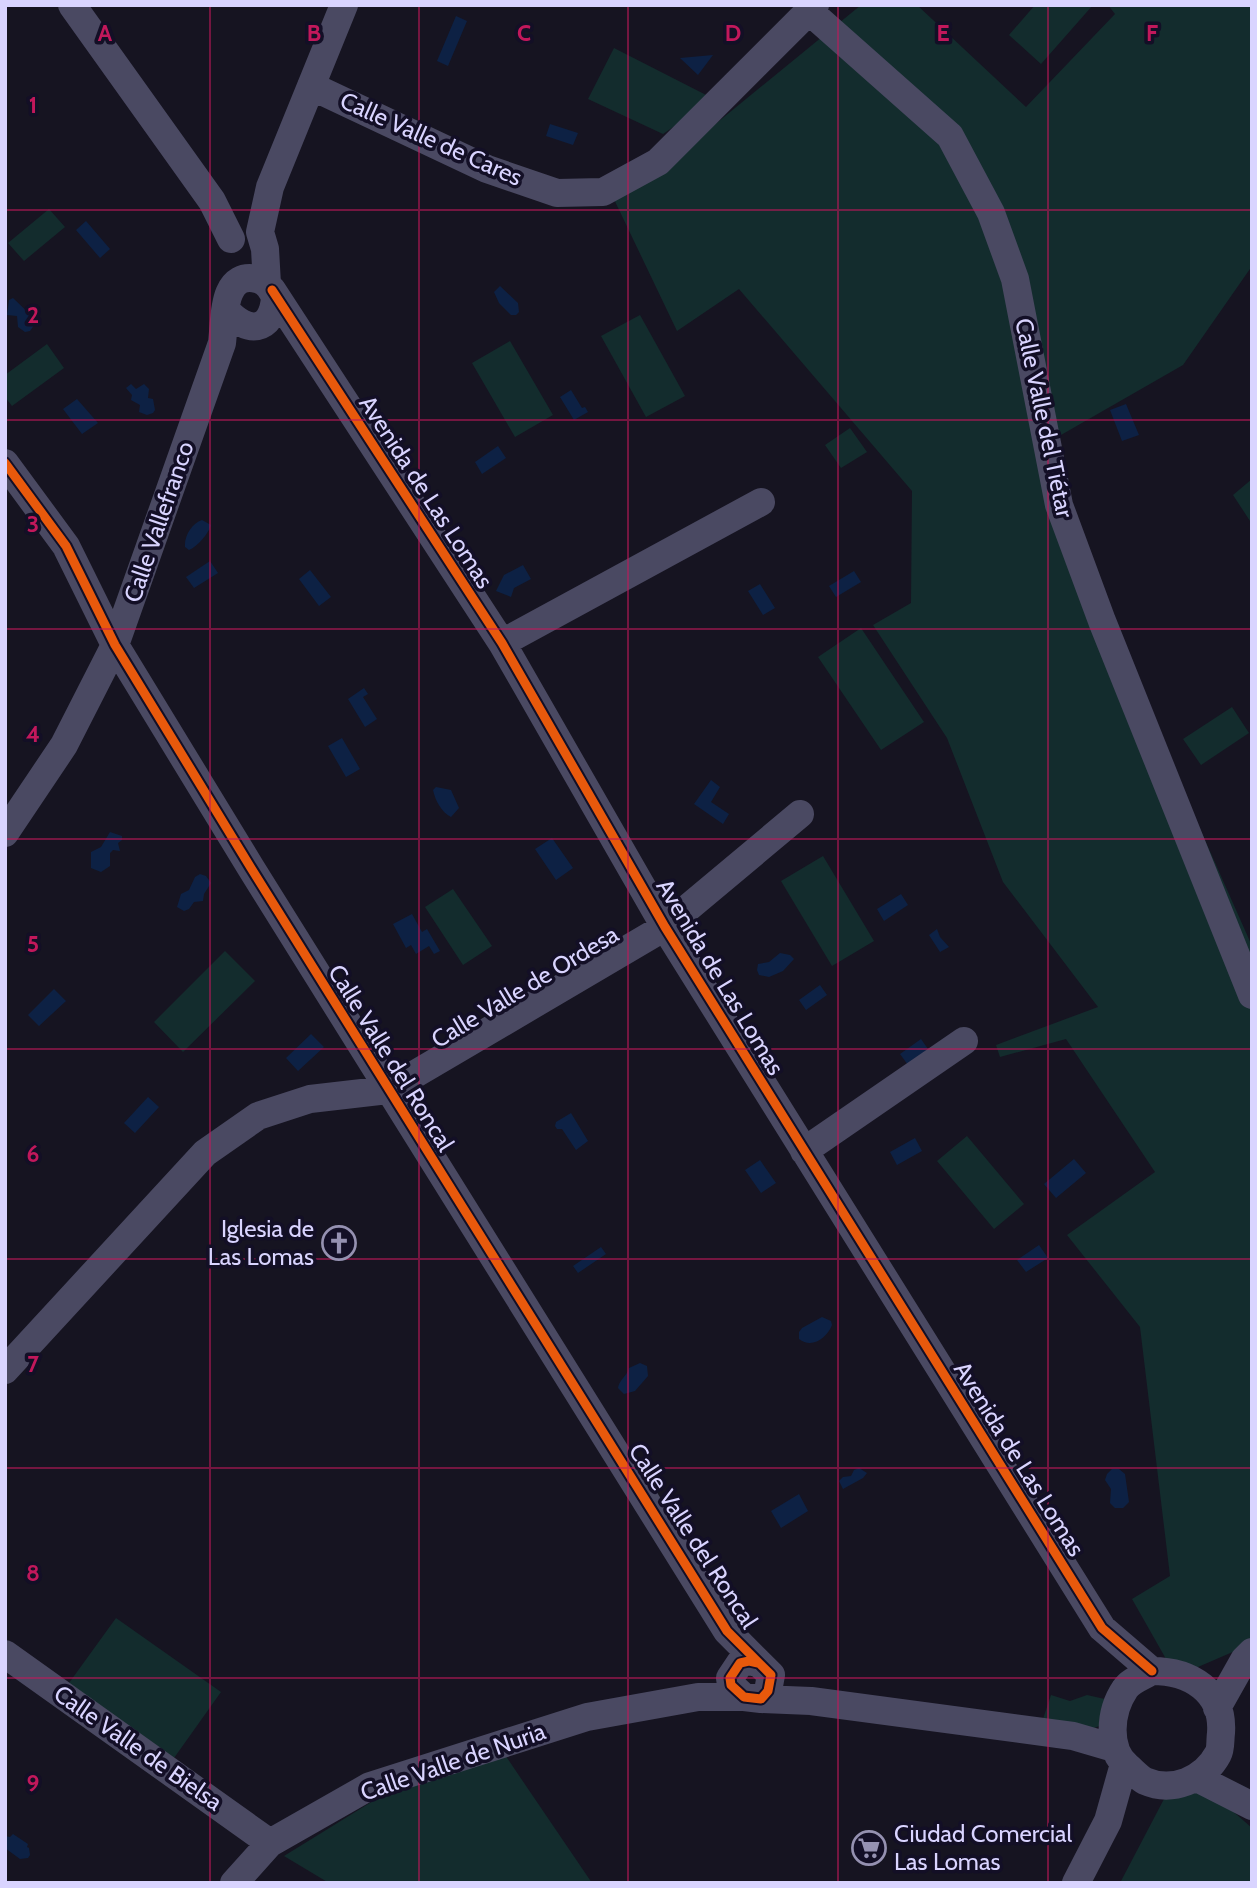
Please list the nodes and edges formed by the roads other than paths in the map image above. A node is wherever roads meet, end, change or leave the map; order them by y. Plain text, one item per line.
1 (72, 5) edge
2 (344, 5) edge
3 (812, 8) edge
4 (311, 86) junction
5 (243, 230) junction
6 (270, 287) junction
7 (228, 299) junction
8 (262, 326) junction
9 (307, 346) junction
10 (5, 463) edge
11 (761, 502) dead end
12 (502, 643) junction
13 (115, 645) junction
14 (800, 814) dead end
15 (5, 833) edge
16 (664, 927) junction
17 (1252, 995) edge
18 (964, 1041) dead end
19 (388, 1090) junction
20 (804, 1151) junction
21 (5, 1370) edge
22 (1102, 1628) junction
23 (5, 1654) edge
24 (1248, 1656) edge
25 (1152, 1671) junction
26 (1189, 1677) junction
27 (750, 1680) junction
28 (1126, 1687) junction
29 (1217, 1708) junction
30 (1114, 1716) junction
31 (1071, 1737) junction
32 (1219, 1753) junction
33 (1128, 1764) junction
34 (1197, 1778) junction
35 (1249, 1804) edge
36 (270, 1843) junction
37 (234, 1883) edge
38 (1076, 1883) edge

1 - 5 street
2 - 4 street, Calle Vallefranco
3 - 4 street, Calle Valle de Cares
3 - 17 street, Calle Valle del Tiétar
4 - 5 street, Calle Vallefranco
5 - 6 street, Calle Vallefranco
5 - 7 street, Calle Vallefranco
6 - 7 street
6 - 8 street
6 - 9 street, Avenida de Las Lomas
7 - 8 street
7 - 13 street, Calle Vallefranco
8 - 9 street
9 - 12 street, Avenida de Las Lomas
10 - 13 street, Calle Valle del Roncal
11 - 12 street
12 - 16 street, Avenida de Las Lomas
13 - 15 street, Calle Vallefranco
13 - 19 street, Calle Valle del Roncal
14 - 16 street, Calle Valle de Ordesa
16 - 19 street, Calle Valle de Ordesa
16 - 20 street, Avenida de Las Lomas
18 - 20 street
19 - 21 street, Calle Valle de Ordesa
19 - 27 street, Calle Valle del Roncal
20 - 22 street, Avenida de Las Lomas
22 - 25 street, Avenida de Las Lomas
22 - 28 street
23 - 36 street, Calle Valle de Bielsa
24 - 26 street
24 - 29 street
25 - 26 street
25 - 28 street
26 - 29 street
27 - 31 street
27 - 36 street, Calle Valle de Nuria
28 - 30 street
29 - 32 street
30 - 31 street
30 - 33 street
31 - 33 street
32 - 34 street
32 - 35 street
33 - 34 street
33 - 38 street
34 - 35 street
36 - 37 street, Calle Valle de Nuria

